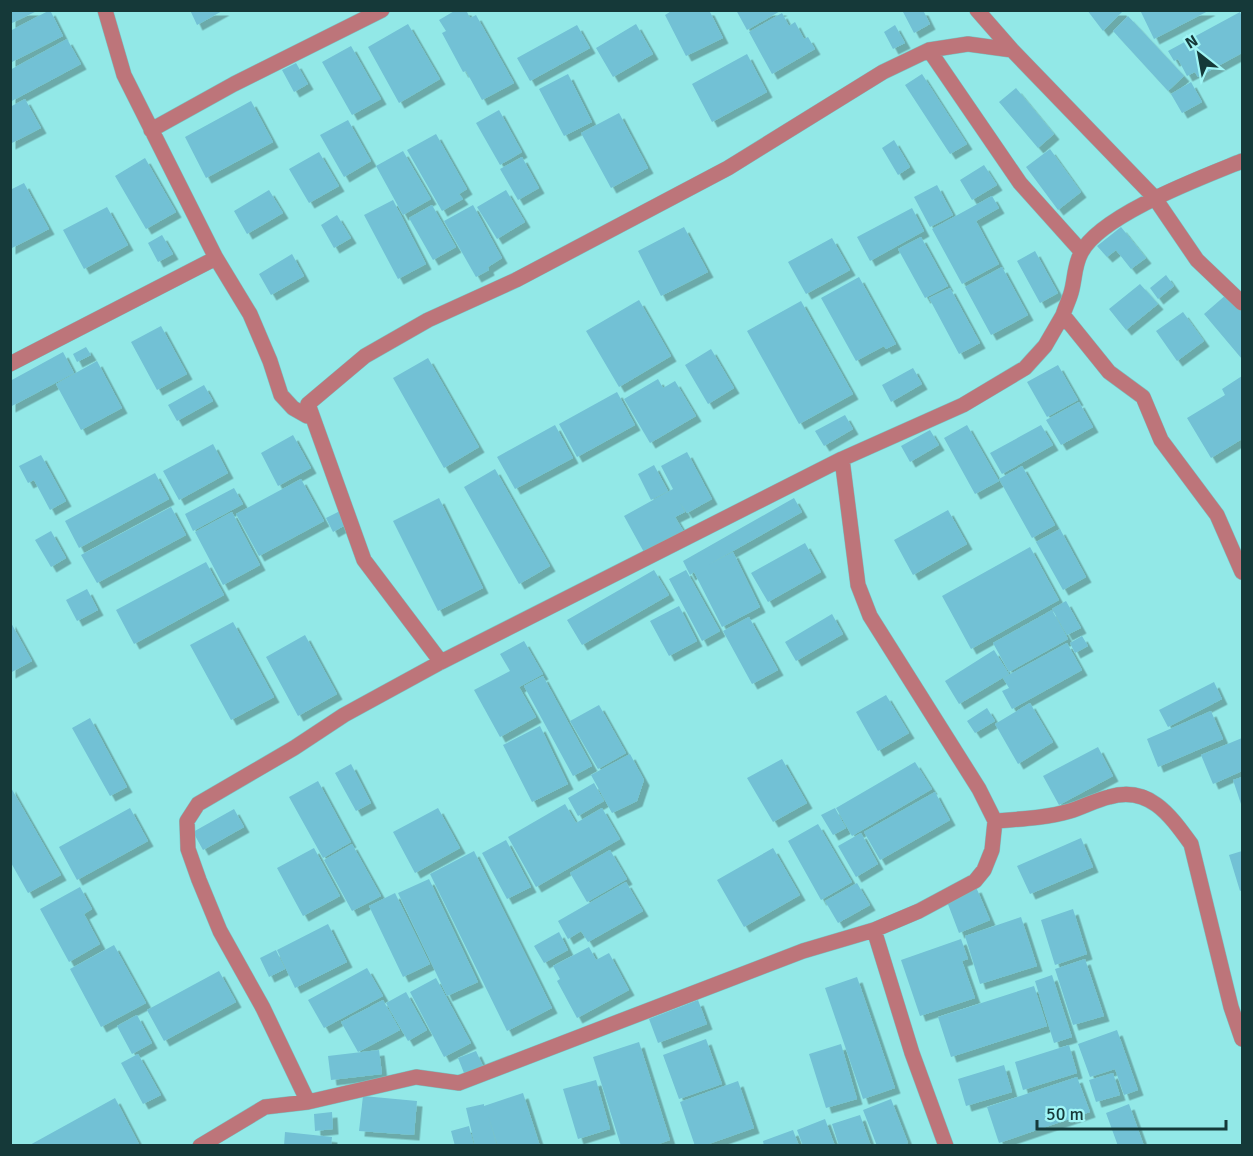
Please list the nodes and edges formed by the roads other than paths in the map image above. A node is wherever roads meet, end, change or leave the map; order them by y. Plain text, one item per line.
1 (105, 10) edge
2 (382, 10) edge
3 (977, 10) edge
4 (929, 50) junction
5 (1012, 50) junction
6 (151, 130) junction
7 (1242, 160) edge
8 (1154, 197) junction
9 (1081, 251) junction
10 (216, 258) junction
11 (1242, 303) edge
12 (1063, 315) junction
13 (10, 364) edge
14 (308, 404) junction
15 (842, 459) junction
16 (1242, 572) edge
17 (441, 662) junction
18 (995, 821) junction
19 (874, 930) junction
20 (1242, 1039) edge
21 (308, 1102) junction
22 (200, 1146) edge
23 (946, 1146) edge

1 - 6 street
2 - 6 street
3 - 5 street
4 - 5 street
4 - 9 street
4 - 14 street
5 - 8 street
6 - 10 street
7 - 8 street
8 - 9 street
8 - 11 street
9 - 12 street
10 - 13 street
10 - 14 street
12 - 15 street
12 - 16 street
14 - 17 street
15 - 17 street
15 - 18 street
17 - 21 street
18 - 19 street
18 - 20 street
19 - 21 street
19 - 23 street
21 - 22 street

